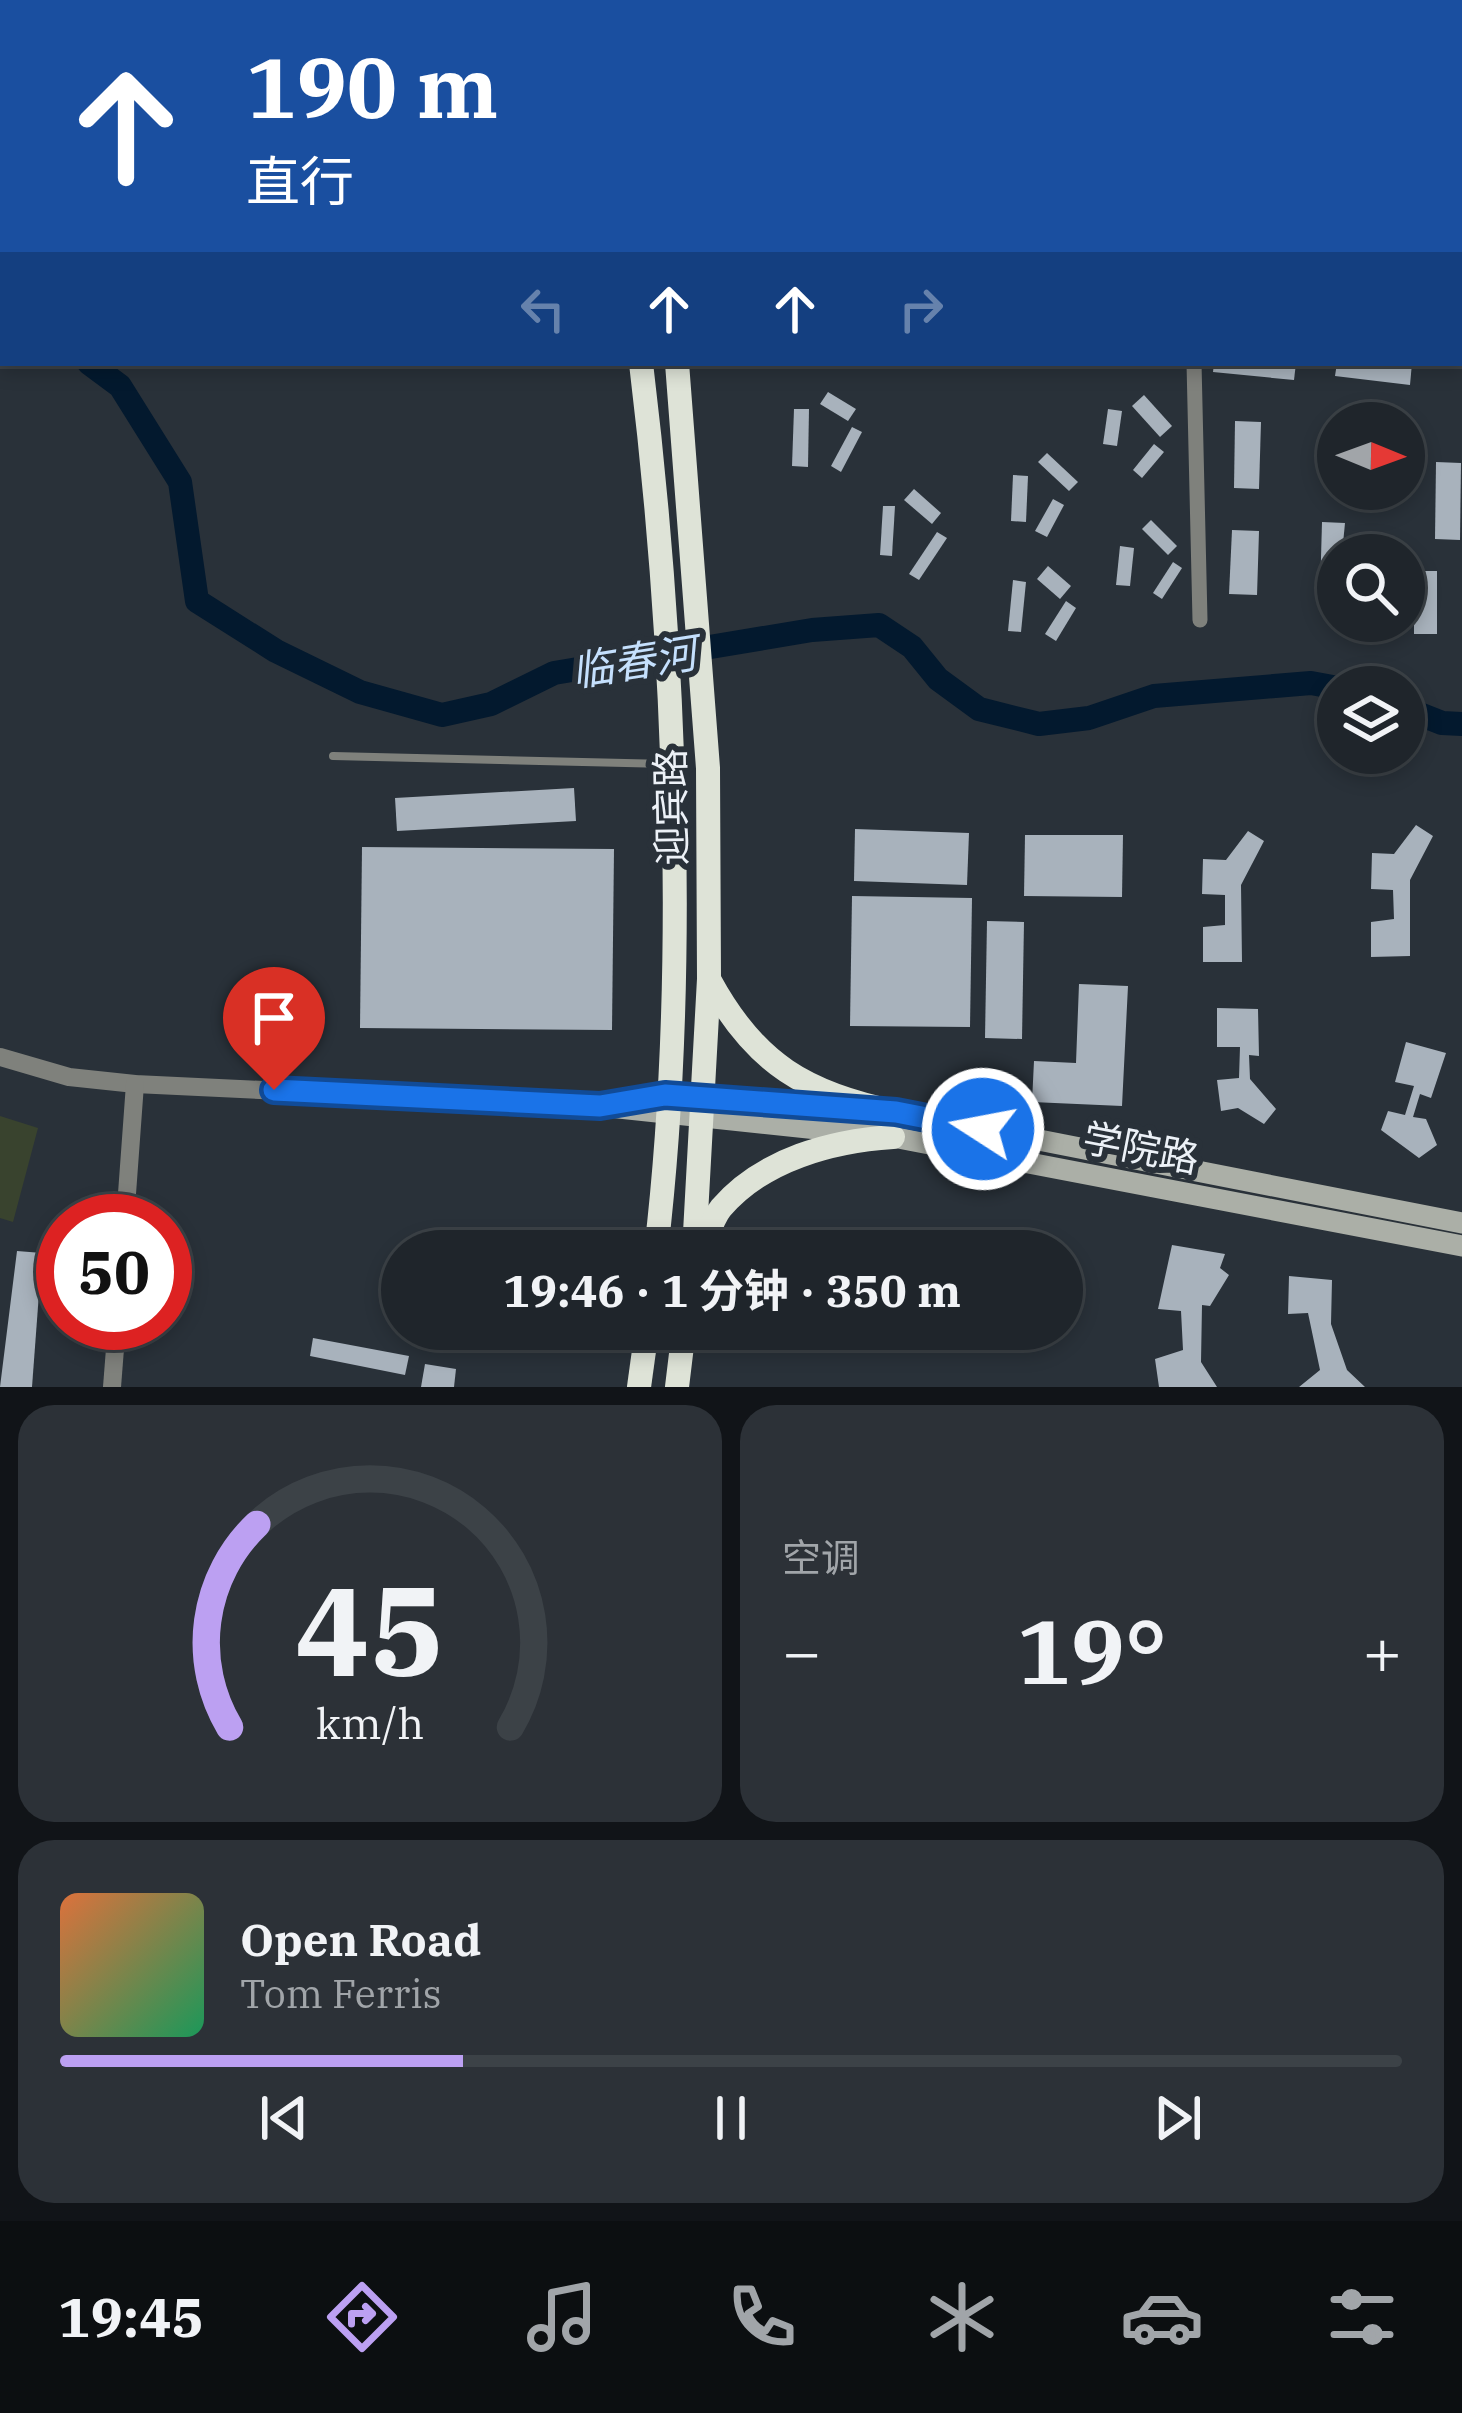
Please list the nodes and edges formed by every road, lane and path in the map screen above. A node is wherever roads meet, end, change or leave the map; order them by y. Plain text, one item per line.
1 (641, 366) edge
2 (676, 366) edge
3 (1194, 366) edge
4 (1200, 620) dead end
5 (333, 756) dead end
6 (670, 764) junction
7 (709, 979) junction
8 (0, 1057) edge
9 (135, 1084) junction
10 (665, 1105) junction
11 (600, 1106) joint
12 (702, 1108) junction
13 (895, 1124) junction
14 (126, 1194) edge
15 (1462, 1223) edge
16 (657, 1230) edge
17 (699, 1230) edge
18 (708, 1230) edge
19 (1462, 1246) edge
20 (115, 1350) edge
21 (643, 1350) edge
22 (681, 1350) edge
23 (112, 1387) edge
24 (639, 1387) edge
25 (677, 1387) edge

1 - 6 highway, 迎宾路
2 - 7 highway, 迎宾路
3 - 4 street
5 - 6 lane
6 - 10 highway, 迎宾路
7 - 12 highway, 迎宾路
7 - 13 highway
8 - 9 street
9 - 11 street
9 - 14 street
10 - 11 main road, 学院路
10 - 12 main road, 学院路
10 - 16 highway, 迎宾路
12 - 13 main road, 学院路
12 - 17 highway, 迎宾路
13 - 15 main road, 学院路
13 - 18 highway
13 - 19 main road, 学院路
20 - 23 street
21 - 24 highway
22 - 25 highway

